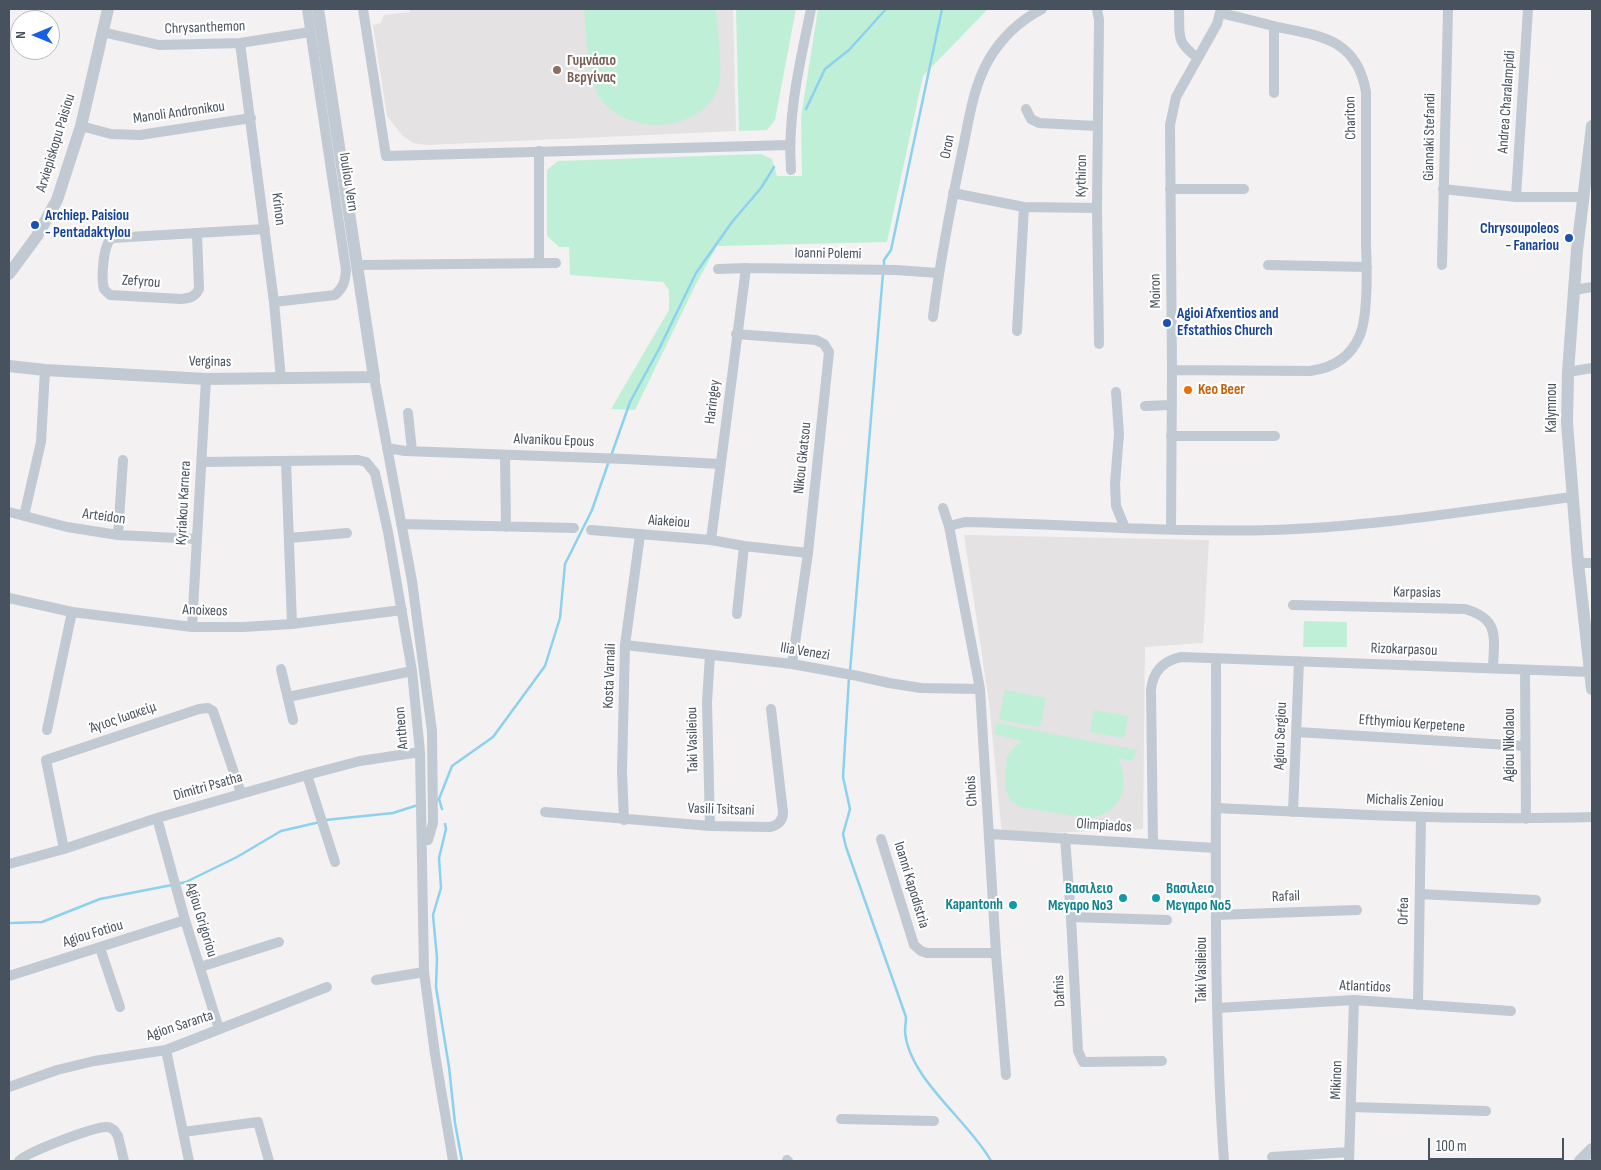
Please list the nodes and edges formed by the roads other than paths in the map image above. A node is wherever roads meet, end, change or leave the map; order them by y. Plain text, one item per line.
1 (108, 9) edge
2 (307, 9) edge
3 (318, 9) edge
4 (364, 9) edge
5 (811, 9) edge
6 (1042, 9) edge
7 (1097, 9) edge
8 (1179, 9) edge
9 (1448, 9) edge
10 (1528, 9) edge
11 (1220, 11) edge
12 (1274, 26) junction
13 (102, 32) junction
14 (310, 32) junction
15 (240, 43) junction
16 (1198, 58) junction
17 (1274, 93) dead end
18 (1026, 109) dead end
19 (251, 118) junction
20 (81, 126) junction
21 (1097, 126) junction
22 (1592, 126) edge
23 (789, 145) junction
24 (539, 151) junction
25 (791, 170) dead end
26 (1170, 189) junction
27 (1244, 189) dead end
28 (1443, 189) junction
29 (953, 193) junction
30 (1516, 197) junction
31 (1583, 198) junction
32 (1024, 207) junction
33 (1096, 208) junction
34 (265, 229) junction
35 (196, 234) junction
36 (538, 263) junction
37 (556, 263) dead end
38 (358, 265) junction
39 (1268, 265) dead end
40 (1442, 265) dead end
41 (1367, 267) junction
42 (746, 268) junction
43 (718, 269) dead end
44 (938, 273) junction
45 (9, 274) edge
46 (1592, 287) edge
47 (1574, 290) junction
48 (274, 302) junction
49 (933, 317) dead end
50 (1017, 332) dead end
51 (736, 334) junction
52 (1099, 344) dead end
53 (9, 366) edge
54 (1592, 368) edge
55 (45, 370) junction
56 (1172, 370) junction
57 (1568, 372) junction
58 (374, 377) junction
59 (281, 379) junction
60 (206, 380) junction
61 (1116, 392) dead end
62 (1171, 405) junction
63 (1145, 406) dead end
64 (408, 413) dead end
65 (1171, 436) junction
66 (1275, 436) dead end
67 (387, 448) junction
68 (412, 451) junction
69 (505, 454) junction
70 (123, 460) dead end
71 (286, 461) junction
72 (202, 462) junction
73 (721, 464) junction
74 (1572, 497) junction
75 (943, 508) dead end
76 (9, 512) edge
77 (24, 516) junction
78 (401, 524) junction
79 (506, 526) junction
80 (949, 526) junction
81 (574, 528) dead end
82 (1125, 528) junction
83 (1171, 529) junction
84 (591, 530) dead end
85 (347, 533) dead end
86 (118, 535) junction
87 (640, 535) junction
88 (289, 538) junction
89 (197, 539) junction
90 (711, 540) junction
91 (744, 546) junction
92 (808, 553) junction
93 (1578, 563) junction
94 (1592, 563) edge
95 (9, 598) edge
96 (1293, 605) dead end
97 (402, 610) junction
98 (72, 612) junction
99 (737, 614) dead end
100 (292, 624) junction
101 (192, 627) junction
102 (625, 645) junction
103 (710, 655) junction
104 (1216, 659) junction
105 (1299, 661) junction
106 (792, 664) junction
107 (1493, 668) junction
108 (281, 669) dead end
109 (1525, 670) junction
110 (412, 671) junction
111 (1591, 672) junction
112 (980, 689) junction
113 (1592, 689) edge
114 (288, 697) junction
115 (771, 709) dead end
116 (293, 720) dead end
117 (47, 730) dead end
118 (1297, 732) junction
119 (1526, 746) junction
120 (420, 752) junction
121 (308, 775) junction
122 (241, 793) junction
123 (1217, 808) junction
124 (545, 812) dead end
125 (1293, 812) junction
126 (1421, 817) junction
127 (1592, 817) edge
128 (157, 818) junction
129 (1526, 819) junction
130 (624, 820) junction
131 (710, 826) junction
132 (990, 834) junction
133 (881, 838) dead end
134 (1065, 838) junction
135 (428, 840) dead end
136 (1153, 844) junction
137 (1216, 848) junction
138 (64, 849) junction
139 (336, 862) dead end
140 (9, 864) edge
141 (1420, 894) junction
142 (1536, 900) dead end
143 (1357, 910) dead end
144 (1216, 915) junction
145 (1071, 917) junction
146 (185, 920) junction
147 (1166, 920) dead end
148 (279, 942) dead end
149 (100, 948) junction
150 (996, 953) junction
151 (200, 967) junction
152 (424, 972) junction
153 (9, 976) edge
154 (376, 980) dead end
155 (328, 988) dead end
156 (1354, 1000) junction
157 (1418, 1005) junction
158 (120, 1007) dead end
159 (1217, 1008) junction
160 (1511, 1011) dead end
161 (219, 1030) junction
162 (166, 1050) junction
163 (1162, 1061) dead end
164 (1006, 1075) dead end
165 (9, 1087) edge
166 (1351, 1107) junction
167 (1486, 1111) dead end
168 (841, 1118) dead end
169 (934, 1121) dead end
170 (183, 1132) junction
171 (1592, 1149) edge
172 (1272, 1157) dead end
173 (1349, 1157) edge
174 (19, 1161) edge
175 (124, 1161) edge
176 (189, 1161) edge
177 (269, 1161) edge
178 (453, 1161) edge
179 (1224, 1161) edge
180 (1580, 1161) edge

1 - 13 street, Arxiepiskopu Paisiou
2 - 14 street, Iouliou Vern
3 - 38 street
4 - 24 street
5 - 23 street
6 - 29 street, Oron
7 - 21 street, Kythiron
8 - 16 street
9 - 28 street, Giannaki Stefandi
10 - 30 street, Andrea Charalampidi
11 - 12 street, Chariton
11 - 16 street, Moiron
12 - 17 street
12 - 41 street, Chariton
13 - 15 street, Chrysanthemon
13 - 20 street, Arxiepiskopu Paisiou
14 - 15 street, Chrysanthemon
14 - 48 street, Iouliou Vern
15 - 19 street, Krinon
16 - 26 street, Moiron
18 - 21 street
19 - 20 street, Manoli Andronikou
19 - 34 street, Krinon
20 - 45 street, Arxiepiskopu Paisiou
21 - 33 street, Kythiron
22 - 31 street, Kalymnou
23 - 24 street
23 - 25 street
24 - 36 street
26 - 27 street
26 - 56 street, Moiron
28 - 30 street
28 - 40 street, Giannaki Stefandi
29 - 32 street
29 - 44 street, Oron
30 - 31 street
31 - 47 street, Kalymnou
32 - 33 street
32 - 50 street
33 - 52 street, Kythiron
34 - 35 street, Zefyrou
34 - 48 street, Krinon
35 - 35 street, Zefyrou
36 - 37 street
36 - 38 street
38 - 58 street
39 - 41 street
41 - 56 street, Chariton
42 - 43 street, Ioanni Polemi
42 - 44 street, Ioanni Polemi
42 - 51 street, Haringey
44 - 49 street, Oron
46 - 47 street
47 - 57 street, Kalymnou
48 - 59 street, Krinon
51 - 73 street, Haringey
51 - 92 street, Nikou Gkatsou
53 - 55 street, Verginas
54 - 57 street
55 - 60 street, Verginas
55 - 77 street
56 - 62 street, Moiron
57 - 74 street, Kalymnou
58 - 59 street, Verginas
58 - 67 street
59 - 60 street, Verginas
60 - 72 street, Kyriakou Karnera
61 - 82 street
62 - 63 street
62 - 65 street, Moiron
64 - 68 street
65 - 66 street
65 - 83 street, Moiron
67 - 68 street, Alvanikou Epous
67 - 78 street
68 - 69 street, Alvanikou Epous
69 - 73 street, Alvanikou Epous
69 - 79 street
70 - 86 street
71 - 72 street, Antheon
71 - 88 street
71 - 97 street, Antheon
72 - 89 street, Kyriakou Karnera
73 - 90 street, Haringey
74 - 83 street
74 - 93 street, Kalymnou
75 - 80 street, Chlois
76 - 77 street, Arteidon
77 - 86 street, Arteidon
78 - 79 street
78 - 135 street
79 - 81 street
80 - 82 street
80 - 112 street, Chlois
82 - 83 street
84 - 87 street, Aiakeiou
85 - 88 street
86 - 89 street, Arteidon
87 - 90 street, Aiakeiou
87 - 102 street, Kosta Varnali
88 - 100 street
89 - 101 street, Kyriakou Karnera
90 - 91 street, Aiakeiou
91 - 92 street, Aiakeiou
91 - 99 street
92 - 106 street, Nikou Gkatsou
93 - 94 street
93 - 111 street, Kalymnou
95 - 98 street, Anoixeos
96 - 107 street, Karpasias
97 - 100 street, Anoixeos
97 - 110 street, Antheon
98 - 101 street, Anoixeos
98 - 117 street
100 - 101 street, Anoixeos
102 - 103 street, Ilia Venezi
102 - 130 street, Kosta Varnali
103 - 106 street, Ilia Venezi
103 - 131 street, Taki Vasileiou
104 - 105 street, Rizokarpasou
104 - 123 street, Taki Vasileiou
104 - 136 street, Rizokarpasou
105 - 107 street, Rizokarpasou
105 - 118 street, Agiou Sergiou
106 - 112 street, Ilia Venezi
107 - 109 street, Rizokarpasou
108 - 114 street
109 - 111 street, Rizokarpasou
109 - 119 street, Agiou Nikolaou
110 - 114 street
110 - 120 street, Antheon
111 - 113 street, Kalymnou
112 - 132 street, Chlois
114 - 116 street
115 - 131 street, Vasili Tsitsani
118 - 119 street, Efthymiou Kerpetene
118 - 125 street, Agiou Sergiou
119 - 129 street, Agiou Nikolaou
120 - 121 street, Dimitri Psatha
120 - 152 street, Antheon
121 - 122 street, Dimitri Psatha
121 - 139 street
122 - 128 street, Dimitri Psatha
122 - 138 street, Άγιος Ιωακείμ
123 - 125 street, Michalis Zeniou
123 - 137 street, Taki Vasileiou
124 - 130 street, Vasili Tsitsani
125 - 126 street, Michalis Zeniou
126 - 129 street, Michalis Zeniou
126 - 141 street, Orfea
127 - 129 street, Michalis Zeniou
128 - 138 street, Dimitri Psatha
128 - 146 street, Agiou Grigoriou
130 - 131 street, Vasili Tsitsani
132 - 134 street, Olimpiados
132 - 150 street, Chlois
133 - 150 street, Ioanni Kapodistria
134 - 136 street, Olimpiados
134 - 145 street, Dafnis
136 - 137 street, Olimpiados
137 - 144 street, Taki Vasileiou
138 - 140 street, Dimitri Psatha
141 - 142 street
141 - 157 street, Orfea
143 - 144 street, Rafail
144 - 159 street, Taki Vasileiou
145 - 147 street
145 - 163 street, Dafnis
146 - 149 street, Agiou Fotiou
146 - 151 street, Agiou Grigoriou
148 - 151 street
149 - 153 street, Agiou Fotiou
149 - 158 street
150 - 164 street, Chlois
151 - 161 street, Agiou Grigoriou
152 - 154 street
152 - 178 street, Antheon
155 - 161 street, Agion Saranta
156 - 157 street, Atlantidos
156 - 159 street, Atlantidos
156 - 166 street, Mikinon
157 - 160 street, Atlantidos
159 - 179 street, Taki Vasileiou
161 - 162 street, Agion Saranta
162 - 165 street, Agion Saranta
162 - 170 street
166 - 167 street
166 - 173 street, Mikinon
168 - 169 street
170 - 176 street
170 - 177 street
171 - 180 street
172 - 173 street
174 - 175 street

